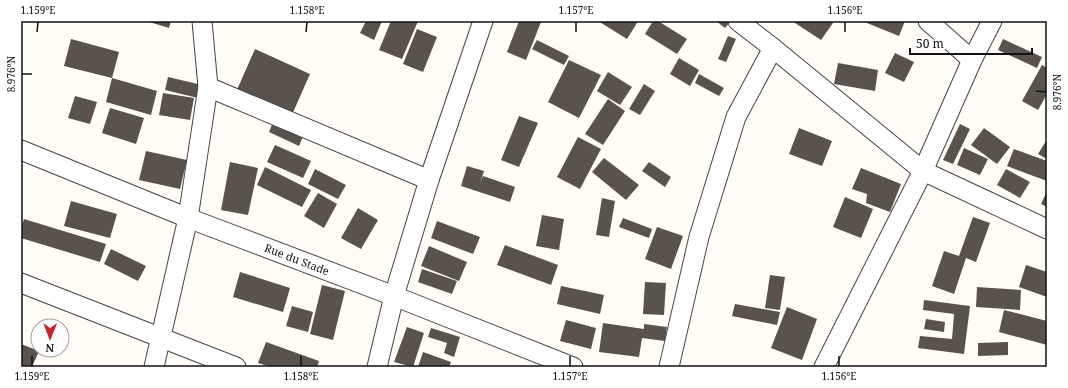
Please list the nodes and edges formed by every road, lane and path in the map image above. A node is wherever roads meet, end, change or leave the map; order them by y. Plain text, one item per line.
1 (202, 21) edge
2 (483, 21) edge
3 (738, 21) edge
4 (928, 21) edge
5 (992, 21) edge
6 (773, 48) junction
7 (972, 60) junction
8 (208, 87) junction
9 (21, 150) edge
10 (923, 171) junction
11 (429, 180) junction
12 (188, 218) junction
13 (1047, 229) edge
14 (21, 283) edge
15 (394, 296) junction
16 (162, 338) junction
17 (154, 367) edge
18 (236, 367) edge
19 (377, 367) edge
20 (574, 367) edge
21 (669, 367) edge
22 (824, 367) edge

1 - 8 street
2 - 11 street
3 - 6 street
4 - 7 street
5 - 7 street
6 - 10 street
6 - 21 street
7 - 10 street
8 - 11 street
8 - 12 street
9 - 12 street, Rue du Stade
10 - 13 street
10 - 22 street
11 - 15 street
12 - 15 street, Rue du Stade
12 - 16 street
14 - 16 street
15 - 19 street
15 - 20 street, Rue du Stade
16 - 17 street
16 - 18 street

